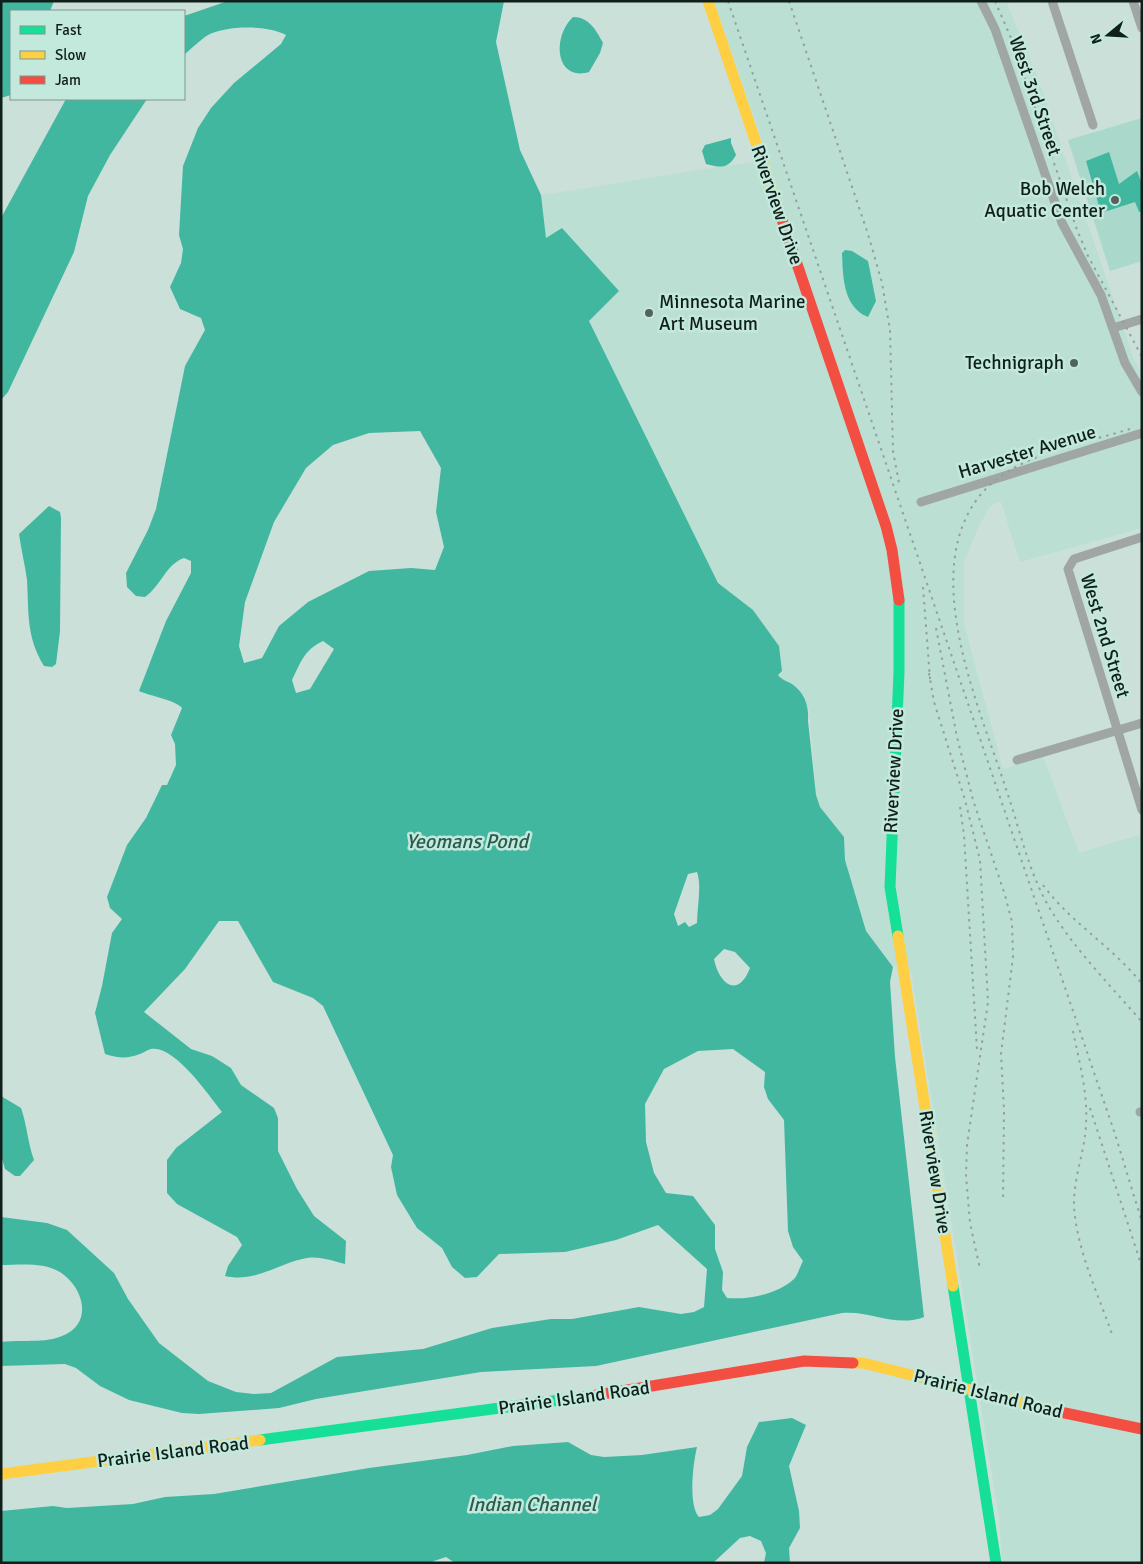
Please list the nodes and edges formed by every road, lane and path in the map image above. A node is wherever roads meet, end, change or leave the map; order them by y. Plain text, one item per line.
1 (708, 1) edge
2 (981, 1) edge
3 (1052, 1) edge
4 (1133, 1) edge
5 (1142, 28) edge
6 (1093, 125) dead end
7 (1142, 319) edge
8 (1113, 328) junction
9 (1142, 392) edge
10 (1142, 433) edge
11 (921, 502) dead end
12 (1142, 537) edge
13 (1142, 722) edge
14 (1116, 731) junction
15 (1017, 760) dead end
16 (1142, 810) edge
17 (968, 1388) junction
18 (1142, 1429) edge
19 (1, 1474) edge
20 (996, 1563) edge

1 - 17 street, Riverview Drive
2 - 8 street, West 3rd Street
3 - 6 street
4 - 5 street
7 - 8 street
8 - 9 street, West 3rd Street
10 - 11 street, Harvester Avenue
12 - 14 street, West 2nd Street
13 - 14 street
14 - 15 street
14 - 16 street, West 2nd Street
17 - 18 street, Prairie Island Road
17 - 19 street, Prairie Island Road
17 - 20 street, Riverview Drive

